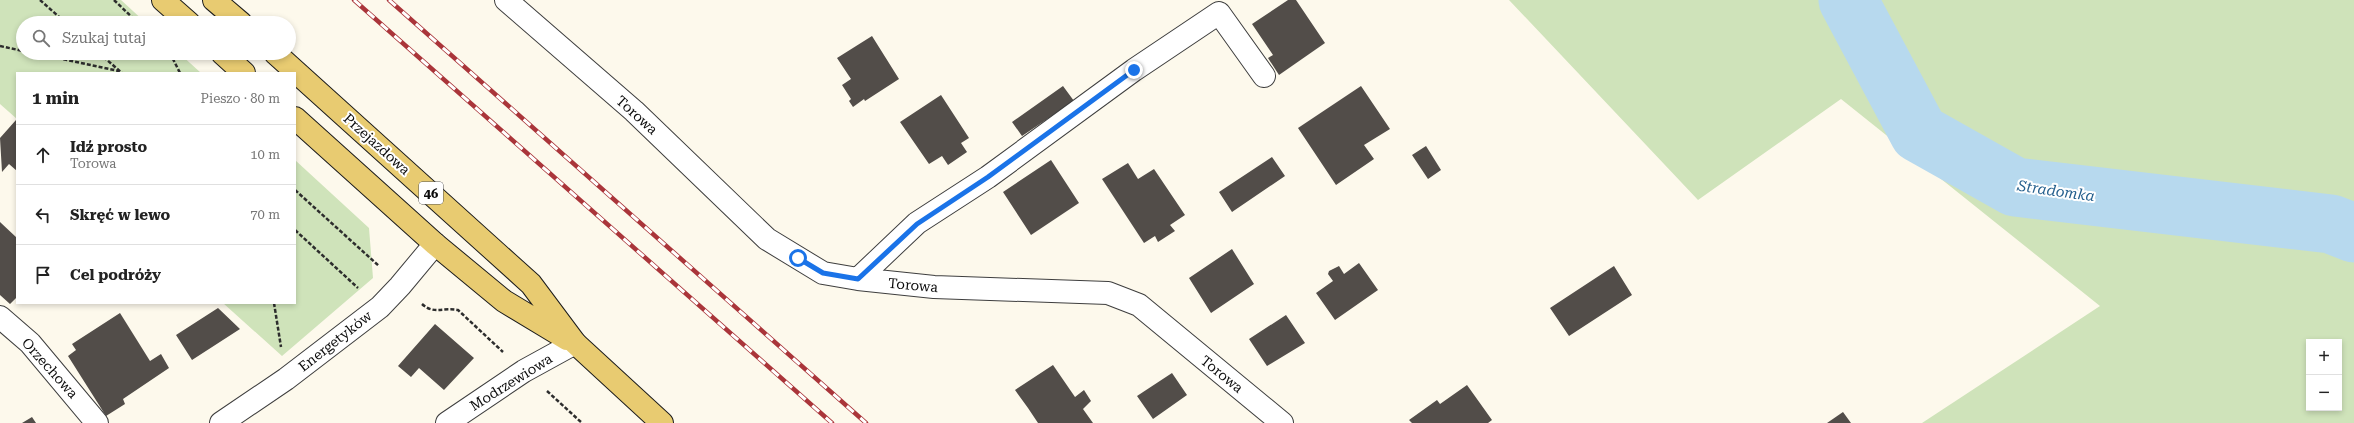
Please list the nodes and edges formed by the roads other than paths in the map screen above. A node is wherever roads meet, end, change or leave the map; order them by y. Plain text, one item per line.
1 (163, 0) edge
2 (214, 0) edge
3 (506, 0) edge
4 (181, 16) edge
5 (233, 16) edge
6 (230, 60) edge
7 (283, 60) edge
8 (243, 72) edge
9 (1264, 76) dead end
10 (296, 119) edge
11 (435, 244) junction
12 (858, 279) junction
13 (0, 317) edge
14 (575, 343) junction
15 (97, 423) edge
16 (221, 423) edge
17 (447, 423) edge
18 (662, 423) edge
19 (1282, 423) edge

1 - 4 main road
2 - 5 main road
3 - 12 street, Torowa
6 - 8 main road
7 - 14 main road, Przejazdowa / 46
9 - 12 street
10 - 11 main road, Przejazdowa / 46
11 - 14 main road, Przejazdowa / 46
11 - 16 street, Energetyków
12 - 19 street, Torowa
13 - 15 street, Orzechowa
14 - 17 street, Modrzewiowa
14 - 18 main road, Przejazdowa / 46

